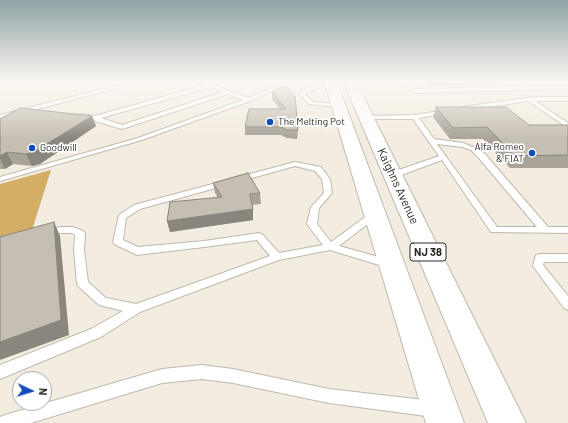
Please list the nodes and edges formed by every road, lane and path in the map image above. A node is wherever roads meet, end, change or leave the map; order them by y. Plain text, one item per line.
1 (67, 100) edge
2 (159, 100) edge
3 (210, 100) edge
4 (248, 100) edge
5 (341, 100) edge
6 (356, 100) edge
7 (530, 100) junction
8 (540, 100) edge
9 (22, 111) junction
10 (44, 113) edge
11 (74, 116) edge
12 (0, 117) edge
13 (366, 117) junction
14 (415, 117) junction
15 (95, 118) junction
16 (568, 126) edge
17 (131, 133) junction
18 (432, 141) junction
19 (444, 157) junction
20 (393, 175) junction
21 (0, 179) edge
22 (375, 214) junction
23 (545, 230) junction
24 (568, 230) edge
25 (37, 236) edge
26 (330, 247) junction
27 (277, 257) junction
28 (568, 258) edge
29 (392, 264) junction
30 (568, 306) edge
31 (136, 309) junction
32 (0, 372) edge
33 (443, 416) edge
34 (5, 423) edge
35 (507, 423) edge

1 - 9 lane
2 - 15 lane
3 - 17 lane
4 - 17 lane
5 - 22 highway, Kaighns Avenue / NJ 38
6 - 13 highway, Kaighns Avenue / NJ 38
7 - 8 lane
7 - 14 lane
7 - 16 lane
9 - 10 lane
9 - 12 lane
11 - 15 lane
13 - 14 lane
13 - 20 highway, Kaighns Avenue / NJ 38
14 - 18 lane
15 - 17 lane
17 - 21 lane
18 - 19 lane
18 - 23 lane
19 - 20 lane
19 - 23 lane
20 - 35 highway, Kaighns Avenue / NJ 38
22 - 26 lane
22 - 29 highway, Kaighns Avenue / NJ 38
23 - 24 lane
25 - 31 lane
26 - 27 lane
26 - 27 lane
26 - 29 lane
27 - 31 lane
28 - 30 lane
29 - 33 highway, Kaighns Avenue / NJ 38
31 - 32 lane
33 - 34 lane

